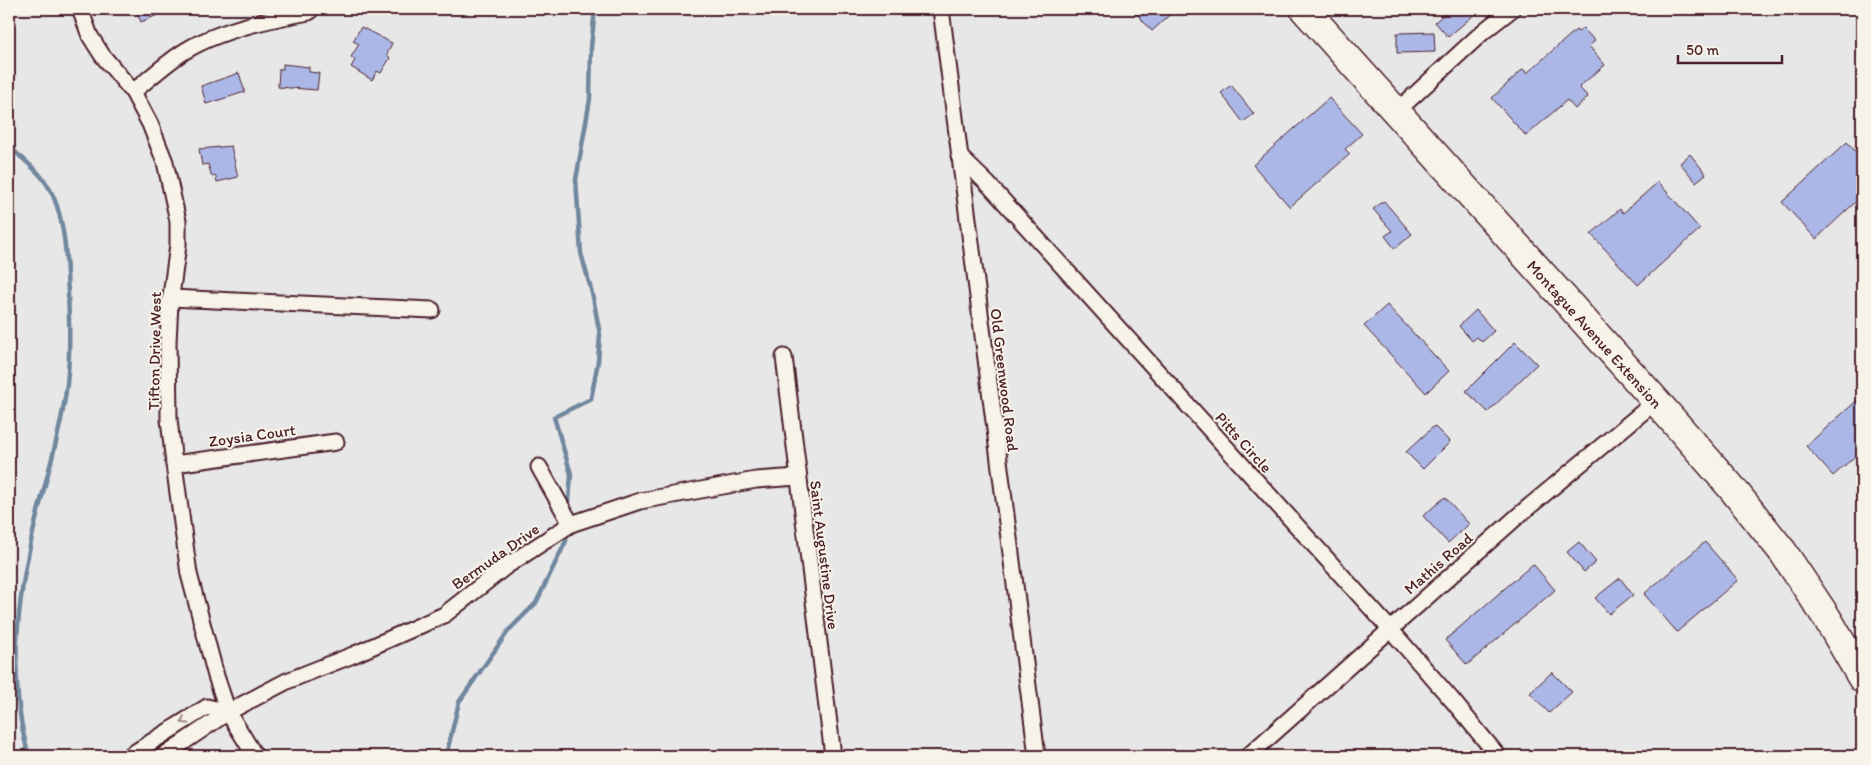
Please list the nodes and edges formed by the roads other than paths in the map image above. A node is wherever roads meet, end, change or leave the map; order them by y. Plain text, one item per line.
1 (80, 9) edge
2 (941, 9) edge
3 (1304, 9) edge
4 (1512, 9) edge
5 (309, 12) dead end
6 (133, 92) junction
7 (1396, 112) junction
8 (960, 156) junction
9 (171, 298) junction
10 (432, 310) dead end
11 (784, 357) dead end
12 (1656, 401) junction
13 (336, 442) dead end
14 (174, 464) junction
15 (539, 467) dead end
16 (798, 477) junction
17 (571, 524) junction
18 (1390, 629) junction
19 (1862, 678) edge
20 (228, 712) junction
21 (129, 756) edge
22 (163, 756) edge
23 (255, 756) edge
24 (833, 756) edge
25 (1037, 756) edge
26 (1248, 756) edge
27 (1498, 756) edge

1 - 6 street, Tifton Drive West
2 - 8 street, Old Greenwood Road
3 - 7 highway, Montague Avenue Extension
4 - 7 street
5 - 6 street
6 - 9 street, Tifton Drive West
7 - 12 highway, Montague Avenue Extension
8 - 18 street, Pitts Circle
8 - 25 street, Old Greenwood Road
9 - 10 street
9 - 14 street, Tifton Drive West
11 - 16 street, Saint Augustine Drive
12 - 18 street, Mathis Road
12 - 19 highway, Montague Avenue Extension
13 - 14 street, Zoysia Court
14 - 20 street, Tifton Drive West
15 - 17 street
16 - 17 street, Bermuda Drive
16 - 24 street, Saint Augustine Drive
17 - 20 street, Bermuda Drive
18 - 26 street, Mathis Road
18 - 27 street, Pitts Circle
20 -> 21 street
20 - 22 street, Bermuda Drive
20 - 23 street, Tifton Drive West

